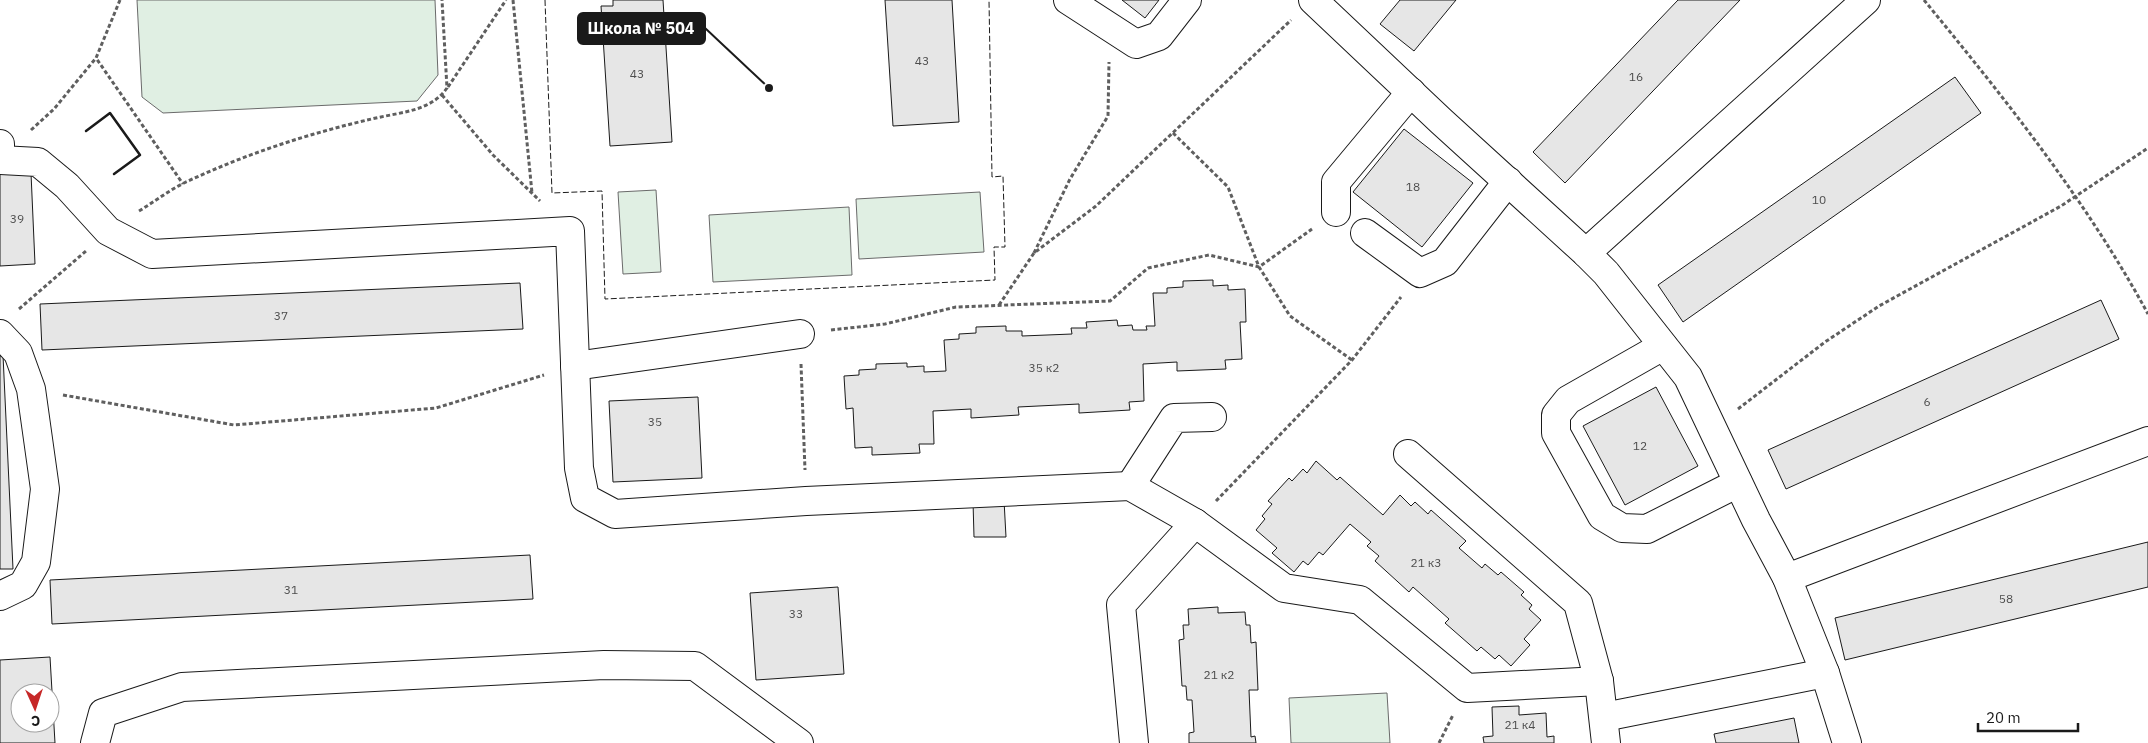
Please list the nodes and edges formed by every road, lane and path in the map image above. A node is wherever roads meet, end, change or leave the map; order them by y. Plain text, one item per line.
1 (120, 0) edge
2 (442, 0) edge
3 (506, 0) edge
4 (512, 0) edge
5 (1068, 0) edge
6 (1186, 0) edge
7 (1866, 0) edge
8 (1924, 0) edge
9 (1305, 7) edge
10 (96, 58) junction
11 (1109, 61) dead end
12 (447, 88) junction
13 (1411, 92) junction
14 (442, 95) junction
15 (1173, 134) junction
16 (0, 144) edge
17 (2148, 148) edge
18 (0, 160) edge
19 (1508, 181) junction
20 (183, 184) junction
21 (532, 193) junction
22 (2077, 195) junction
23 (1336, 212) joint
24 (108, 231) junction
25 (570, 231) junction
26 (1365, 233) dead end
27 (1034, 253) junction
28 (1586, 253) junction
29 (1259, 267) junction
30 (1420, 273) junction
31 (999, 305) junction
32 (2148, 314) edge
33 (7, 324) edge
34 (800, 334) junction
35 (1663, 346) junction
36 (1352, 360) junction
37 (575, 366) junction
38 (31, 389) junction
39 (1212, 417) dead end
40 (1712, 430) junction
41 (2148, 441) edge
42 (1408, 454) dead end
43 (1738, 483) junction
44 (1130, 486) junction
45 (806, 501) junction
46 (1195, 523) junction
47 (1787, 578) junction
48 (0, 596) edge
49 (1825, 673) junction
50 (1599, 681) junction
51 (1605, 730) edge
52 (95, 743) edge
53 (799, 743) edge
54 (1134, 743) edge
55 (1847, 743) edge

1 - 10 path
2 - 12 path
3 - 12 path
4 - 21 path
5 - 6 lane
7 - 28 lane
8 - 22 path
9 - 13 lane
9 - 15 path
10 - 18 path
10 - 20 path
11 - 27 path
12 - 14 path
13 - 19 lane
13 - 23 lane
14 - 20 path
14 - 21 path
15 - 27 path
15 - 29 path
16 - 18 lane
17 - 22 path
18 - 24 lane
19 - 28 lane
19 - 30 lane
20 - 24 path
21 - 25 path
22 - 32 path
22 - 40 path
23 - 29 path
24 - 25 lane
24 - 33 path
25 - 37 lane
26 - 30 lane
27 - 31 path
28 - 35 lane
29 - 31 path
29 - 36 path
30 - 36 path
31 - 34 path
33 - 38 lane
34 - 37 lane
34 - 45 path
35 - 40 lane
35 - 43 lane
36 - 46 path
37 - 38 path
37 - 45 lane
38 - 48 lane
39 - 44 lane
40 - 43 lane
41 - 47 lane
42 - 50 lane
43 - 47 lane
44 - 45 lane
44 - 46 lane
46 - 50 lane
46 - 54 lane
47 - 49 lane
49 - 51 lane
49 - 55 lane
50 - 51 lane
52 - 53 lane

